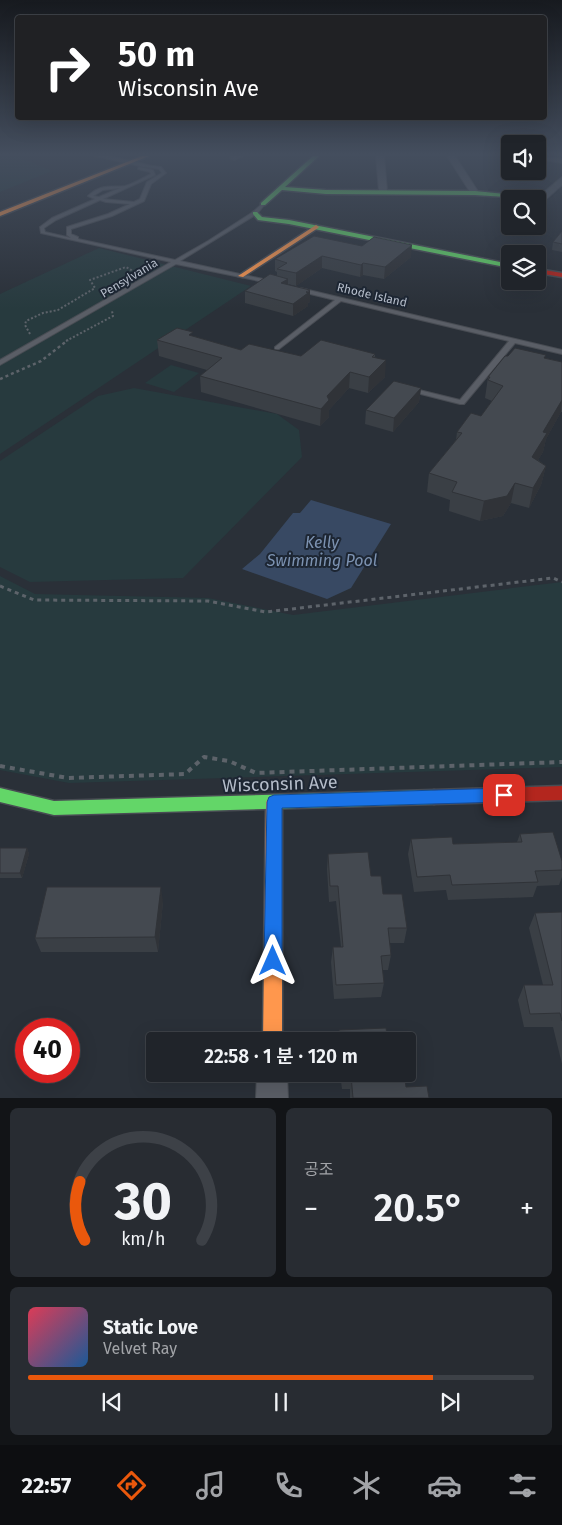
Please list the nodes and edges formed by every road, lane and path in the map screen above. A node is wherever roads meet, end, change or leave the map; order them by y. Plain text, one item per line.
1 (19, 207) edge
2 (81, 207) edge
3 (88, 207) edge
4 (125, 207) edge
5 (259, 208) joint
6 (0, 214) edge
7 (54, 219) junction
8 (316, 227) junction
9 (83, 241) junction
10 (177, 261) junction
11 (501, 264) edge
12 (546, 272) edge
13 (561, 273) edge
14 (241, 276) junction
15 (277, 284) edge
16 (295, 288) edge
17 (340, 299) junction
18 (513, 341) junction
19 (277, 348) edge
20 (562, 352) edge
21 (0, 363) edge
22 (411, 390) edge
23 (562, 582) edge
24 (0, 586) edge
25 (562, 762) edge
26 (0, 766) edge
27 (562, 793) edge
28 (0, 795) edge
29 (274, 802) junction
30 (272, 1032) edge
31 (272, 1082) edge
32 (272, 1098) edge

1 - 6 street
2 - 7 lane
3 - 7 lane
4 - 9 lane
5 - 8 street
5 - 10 lane, Pensylvania
7 - 9 lane
8 - 11 street
8 - 14 street
9 - 10 lane
10 - 14 lane
10 - 21 lane, Pensylvania
12 - 13 street
14 - 15 lane
16 - 17 lane, Rhode Island
17 - 18 lane, Rhode Island
17 - 19 lane
18 - 20 lane, Rhode Island
18 - 22 lane
23 - 24 path
25 - 26 path
27 - 29 street, Wisconsin Ave
28 - 29 street, Wisconsin Ave
29 - 30 street
31 - 32 street

